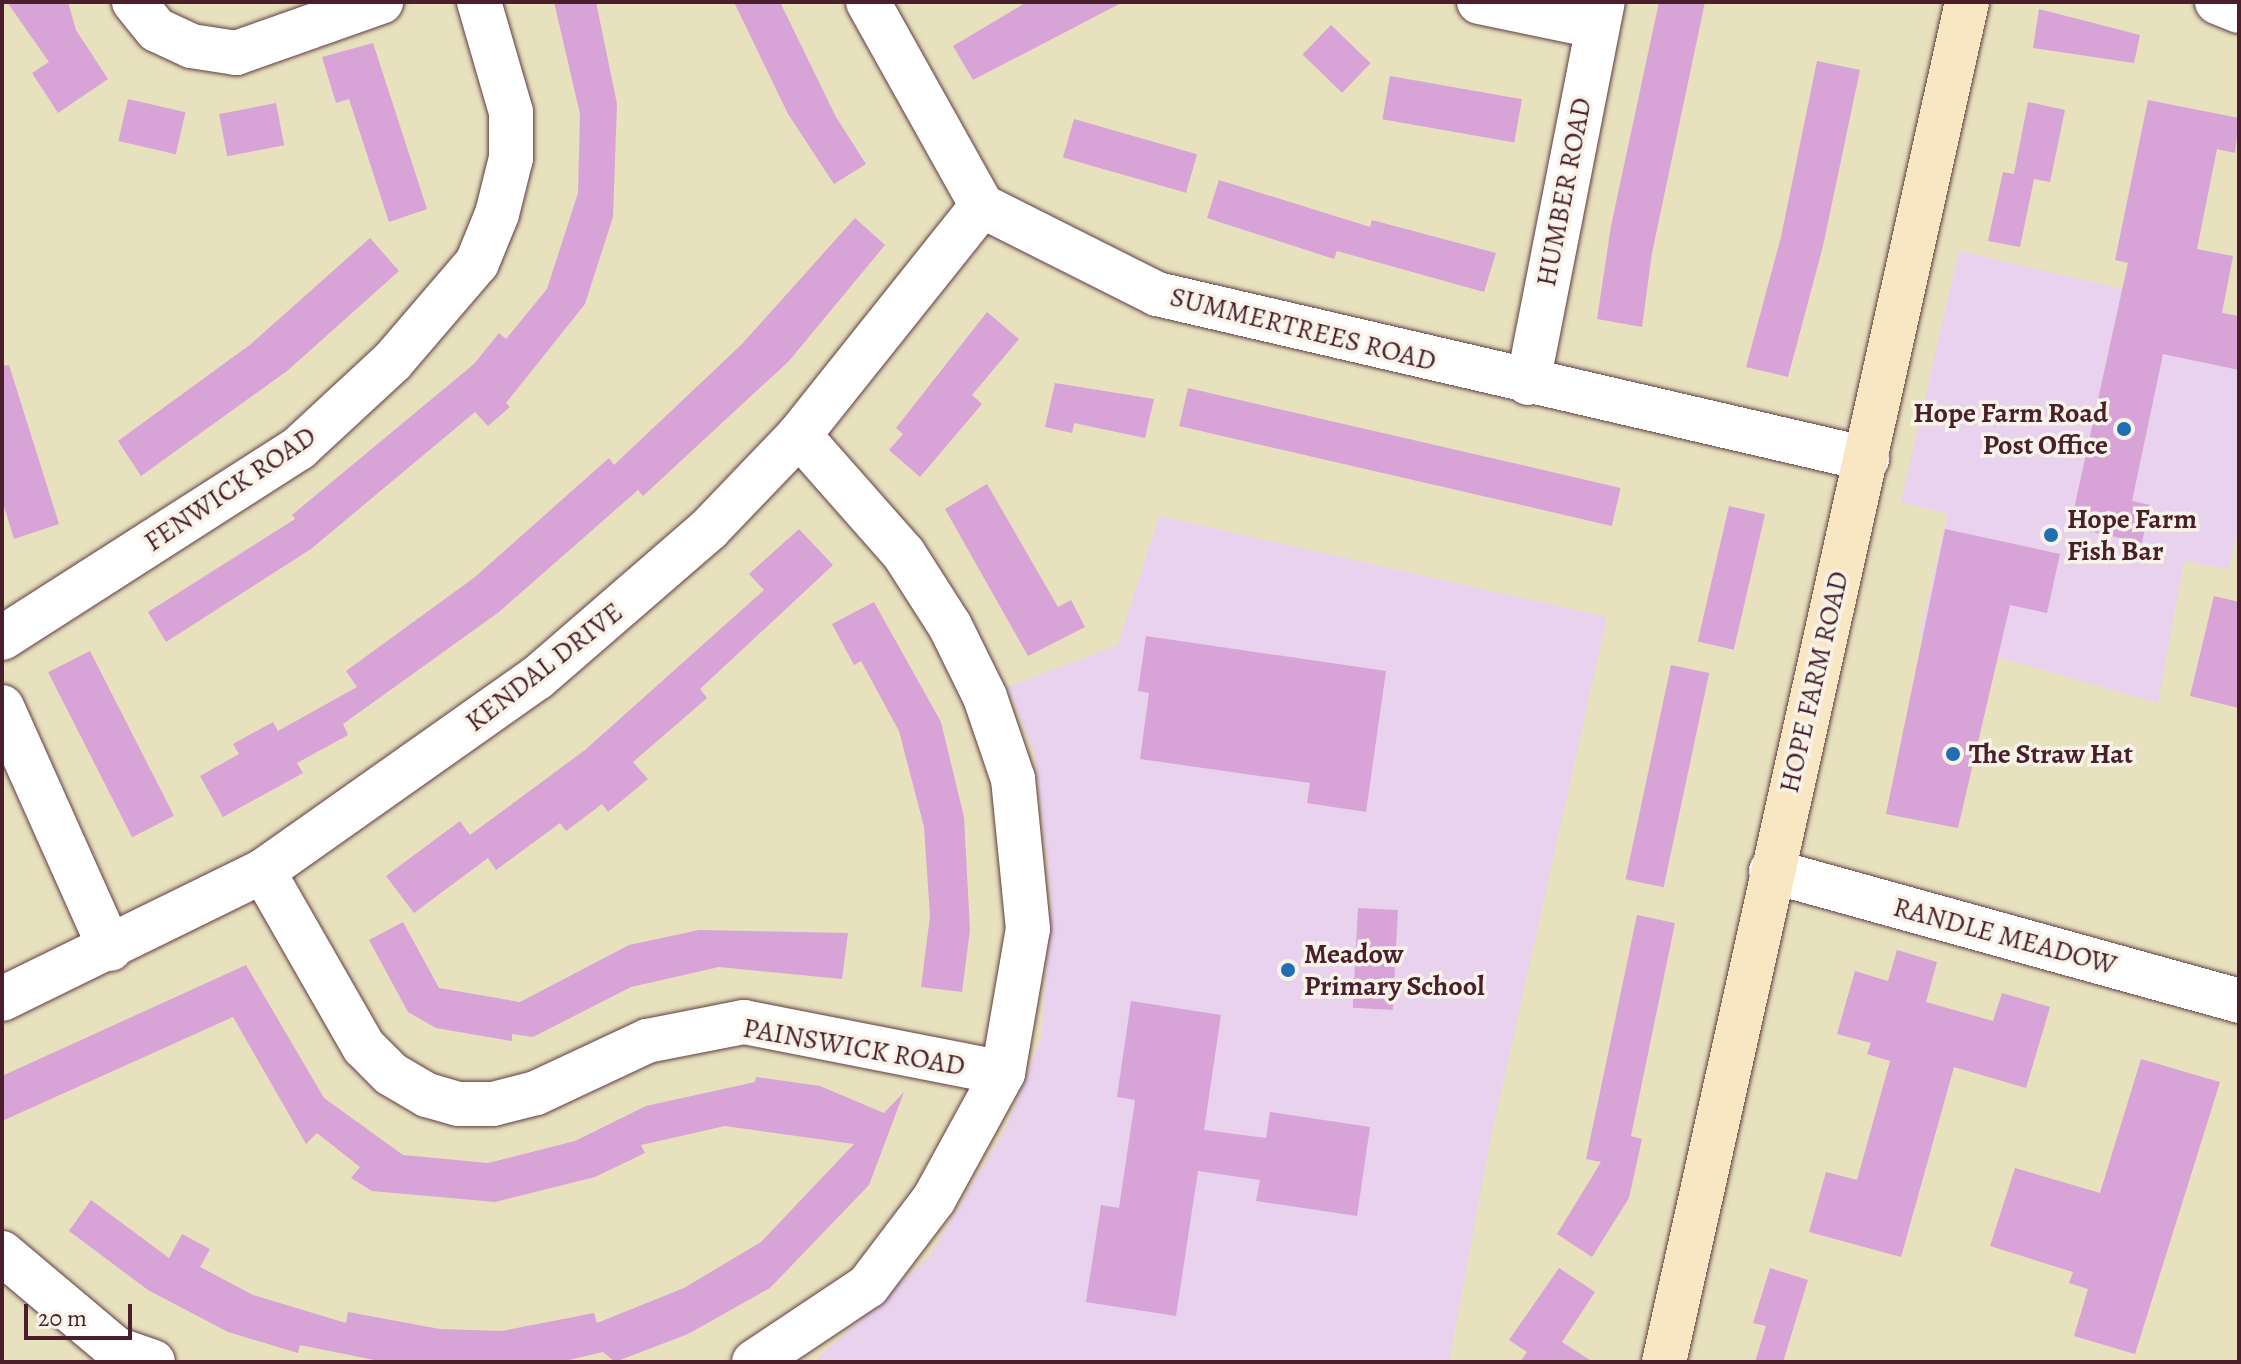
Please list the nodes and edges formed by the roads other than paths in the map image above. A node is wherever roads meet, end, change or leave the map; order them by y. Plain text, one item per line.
1 (134, 2) edge
2 (381, 2) edge
3 (479, 2) edge
4 (1479, 2) edge
5 (1967, 2) edge
6 (2217, 2) edge
7 (883, 7) edge
8 (2239, 11) edge
9 (1599, 14) edge
10 (982, 206) junction
11 (1528, 383) junction
12 (799, 435) junction
13 (1867, 459) junction
14 (2, 638) edge
15 (2, 707) edge
16 (263, 871) junction
17 (1771, 871) junction
18 (110, 949) junction
19 (2, 999) edge
20 (2239, 1001) edge
21 (1003, 1073) junction
22 (2, 1253) edge
23 (153, 1362) edge
24 (754, 1362) edge
25 (1664, 1362) edge

1 - 2 street
3 - 14 street, FENWICK ROAD
4 - 9 street
5 - 13 street, HOPE FARM ROAD
6 - 8 street
7 - 10 street
9 - 11 street, HUMBER ROAD
10 - 11 street, SUMMERTREES ROAD
10 - 12 street, KENDAL DRIVE
11 - 13 street, SUMMERTREES ROAD
12 - 16 street, KENDAL DRIVE
12 - 21 street
13 - 17 street, HOPE FARM ROAD
15 - 18 street
16 - 18 street, KENDAL DRIVE
16 - 21 street, PAINSWICK ROAD
17 - 20 street, RANDLE MEADOW
17 - 25 street, HOPE FARM ROAD
18 - 19 street, KENDAL DRIVE
21 - 24 street
22 - 23 street

